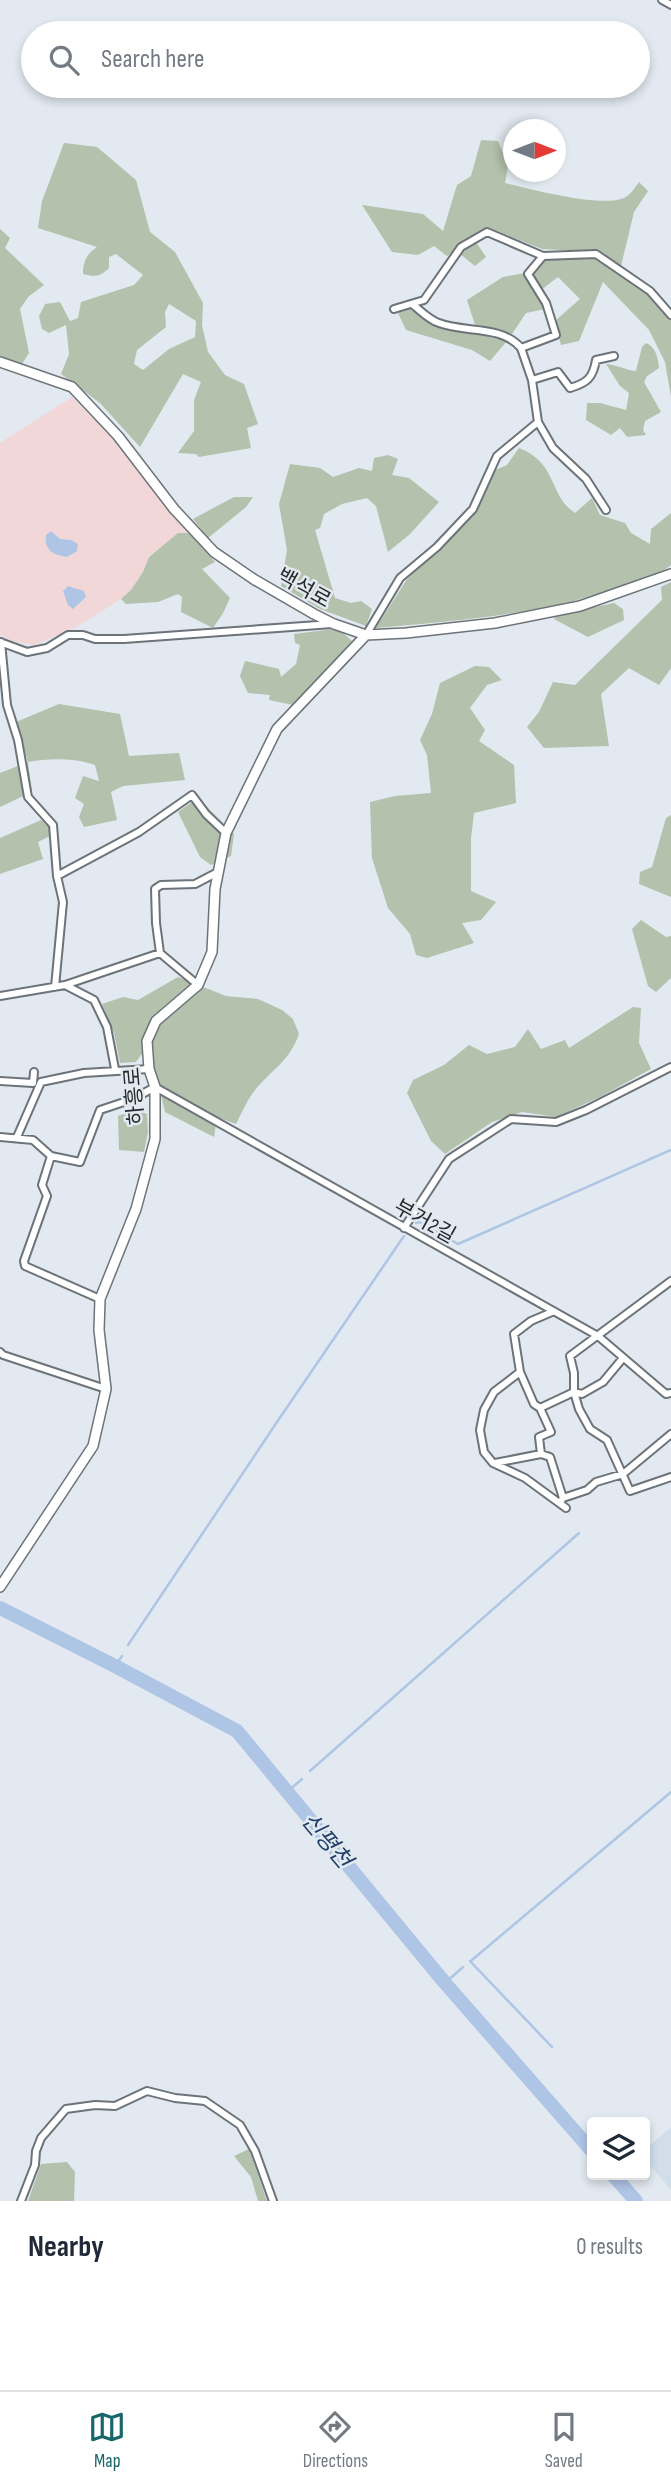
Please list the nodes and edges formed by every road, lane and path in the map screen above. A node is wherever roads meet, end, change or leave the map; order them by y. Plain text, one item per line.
1 (543, 256) junction
2 (412, 304) junction
3 (394, 309) dead end
4 (671, 315) edge
5 (521, 348) junction
6 (614, 356) dead end
7 (0, 362) edge
8 (532, 380) junction
9 (538, 422) junction
10 (606, 510) dead end
11 (671, 574) edge
12 (334, 624) junction
13 (366, 635) junction
14 (0, 642) edge
15 (226, 833) junction
16 (220, 871) junction
17 (57, 876) junction
18 (160, 953) junction
19 (65, 985) junction
20 (198, 985) junction
21 (55, 987) junction
22 (0, 996) edge
23 (671, 1067) edge
24 (115, 1069) junction
25 (149, 1069) junction
26 (34, 1072) dead end
27 (0, 1081) edge
28 (155, 1087) junction
29 (0, 1137) edge
30 (17, 1137) junction
31 (51, 1156) junction
32 (404, 1228) junction
33 (670, 1284) edge
34 (100, 1299) junction
35 (552, 1312) junction
36 (598, 1336) junction
37 (0, 1352) edge
38 (623, 1358) junction
39 (520, 1372) junction
40 (106, 1390) junction
41 (574, 1392) junction
42 (671, 1393) edge
43 (540, 1408) junction
44 (671, 1433) edge
45 (541, 1454) junction
46 (494, 1463) junction
47 (623, 1474) junction
48 (671, 1477) edge
49 (563, 1503) junction
50 (0, 1587) edge
51 (21, 2201) edge
52 (273, 2201) edge

1 - 2 street
1 - 4 street
1 - 5 street
2 - 3 street
2 - 5 street
5 - 8 street
6 - 8 street
7 - 12 street, 백석로
8 - 9 street
9 - 10 street
9 - 13 street
11 - 13 street, 백석로
12 - 13 street, 백석로
12 - 14 street
13 - 15 street, 하흥로
14 - 17 street
15 - 16 street, 하흥로
15 - 17 street
16 - 18 street
16 - 20 street, 하흥로
17 - 21 street
18 - 19 street
18 - 20 street
19 - 21 street
19 - 24 street
20 - 25 street, 하흥로
21 - 22 street
23 - 32 street
24 - 25 street
24 - 30 street
25 - 28 street, 하흥로
26 - 27 street
28 - 31 street
28 - 32 street, 부거2길
28 - 34 street, 하흥로
29 - 30 street
30 - 31 street
31 - 34 street
32 - 35 street, 부거2길
33 - 36 street
34 - 40 street, 하흥로
35 - 36 street, 부거2길
35 - 39 street
36 - 38 street, 부거2길
36 - 41 street
37 - 40 street
38 - 41 street
38 - 42 street, 부거2길
39 - 43 street
39 - 46 street
40 - 50 street, 하흥로
41 - 43 street
41 - 47 street
43 - 45 street
44 - 47 street
45 - 46 street
45 - 49 street
46 - 49 street
47 - 48 street
47 - 49 street
51 - 52 street

